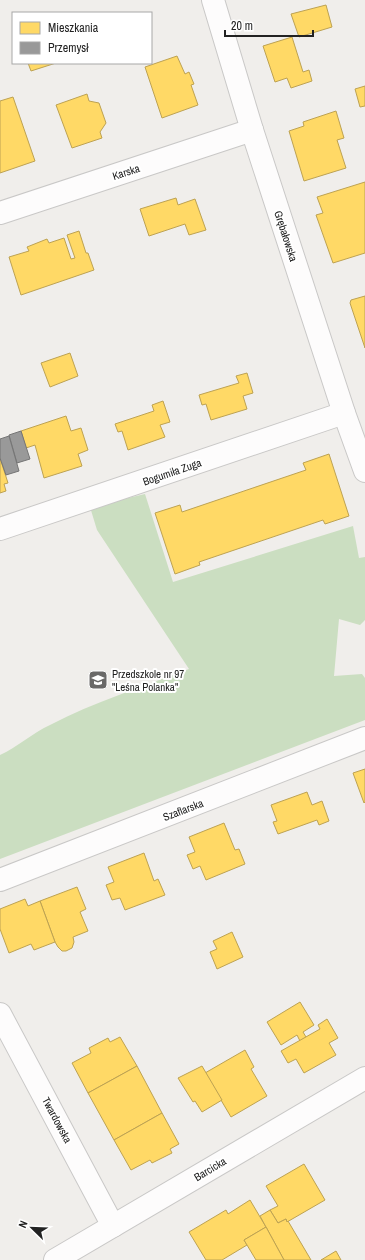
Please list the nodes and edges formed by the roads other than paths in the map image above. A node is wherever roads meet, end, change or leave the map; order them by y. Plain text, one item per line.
1 (213, 0) edge
2 (252, 130) junction
3 (0, 213) edge
4 (344, 413) junction
5 (365, 471) edge
6 (0, 529) edge
7 (365, 738) edge
8 (0, 880) edge
9 (0, 1014) edge
10 (365, 1078) edge
11 (113, 1226) junction
12 (55, 1260) edge

1 - 2 street, Grębałowska
2 - 3 street, Karska
2 - 4 street, Grębałowska
4 - 5 street, Grębałowska
4 - 6 street, Bogumiła Zuga
7 - 8 street, Szaflarska
9 - 11 street, Twardowska
10 - 11 street, Barcicka
11 - 12 street, Barcicka

